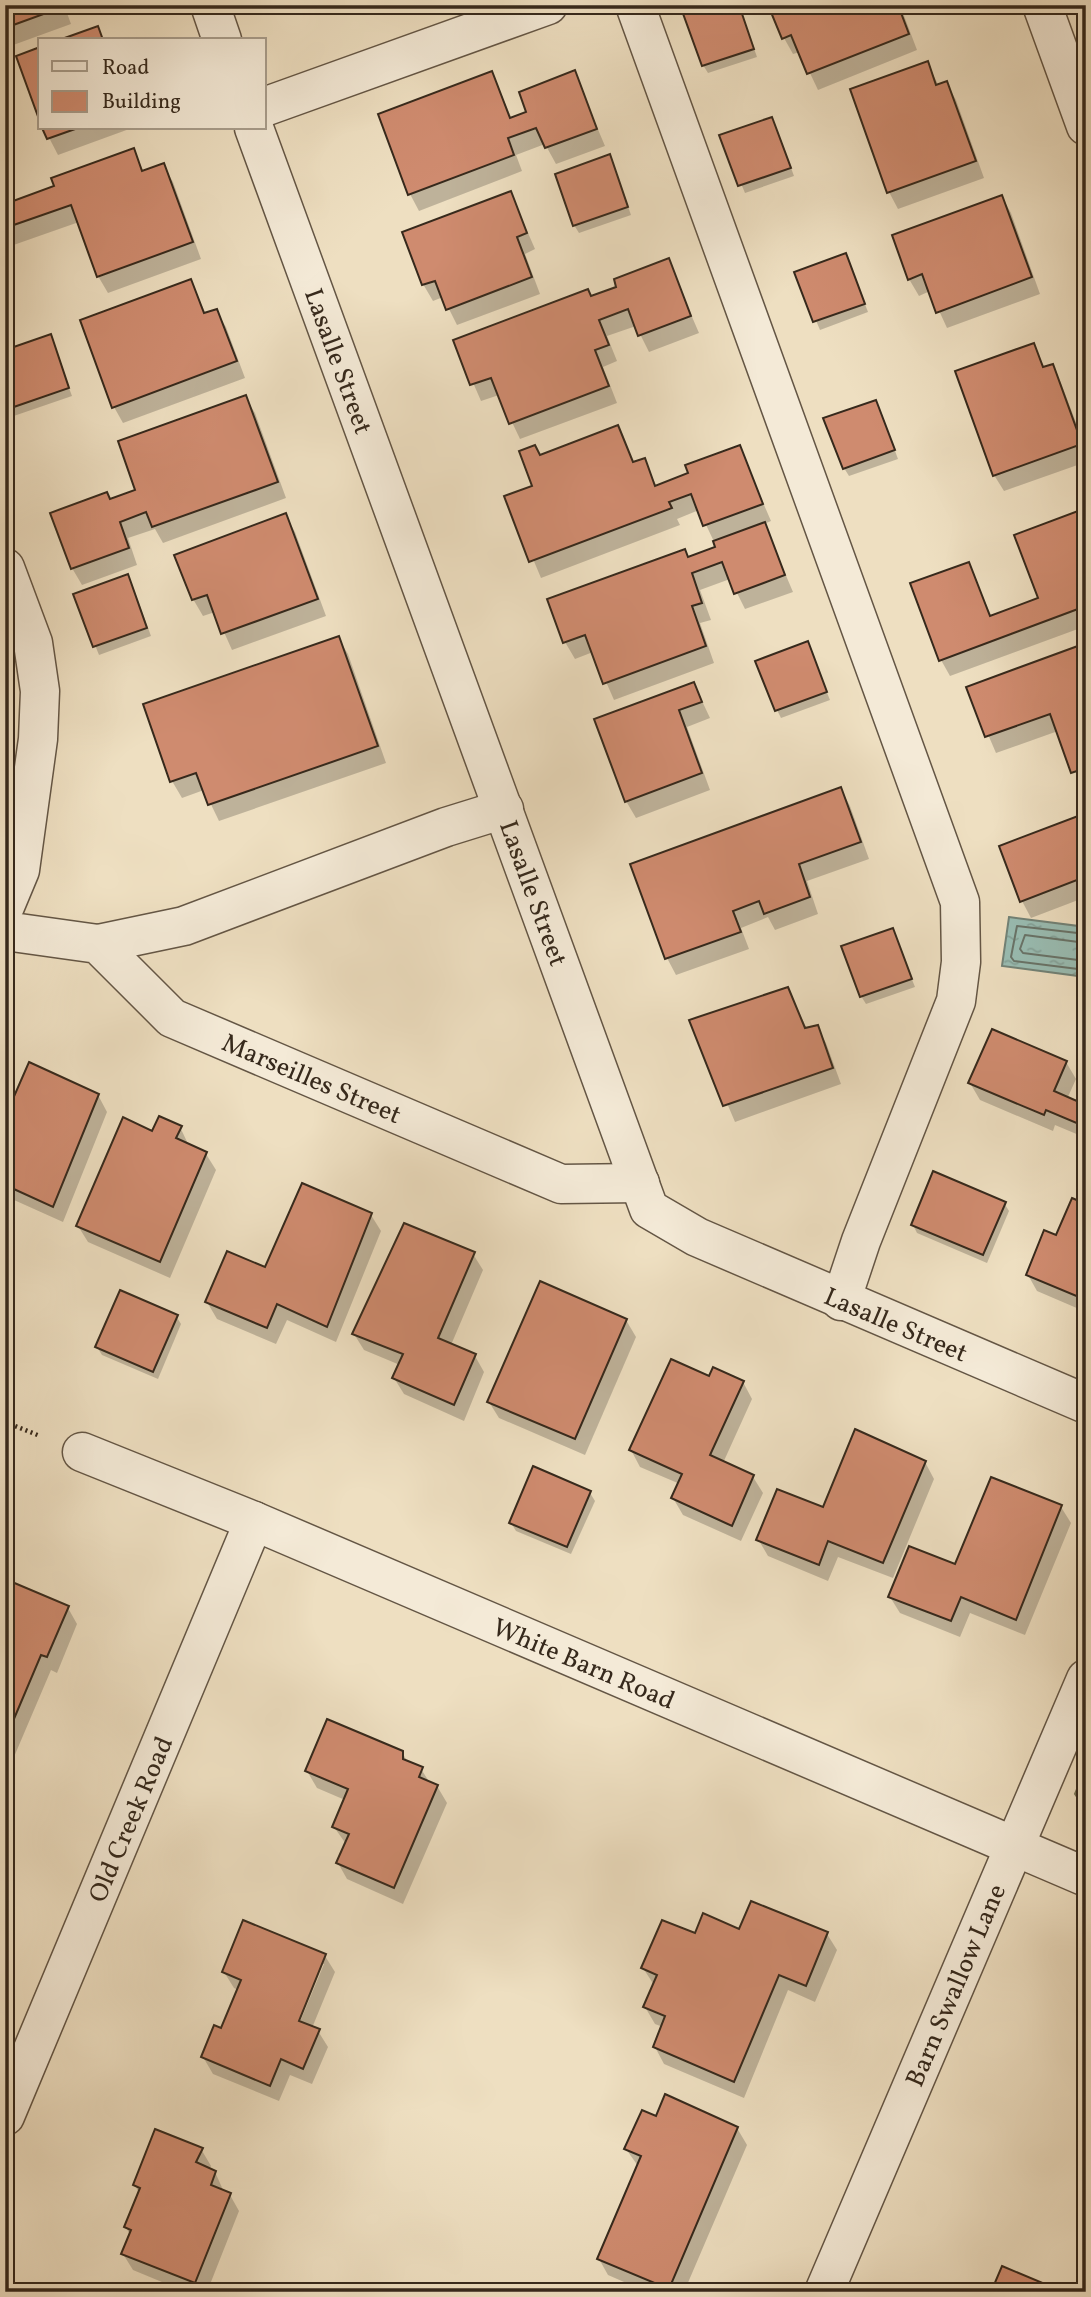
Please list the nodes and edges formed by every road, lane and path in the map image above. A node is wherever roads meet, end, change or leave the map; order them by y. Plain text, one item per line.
1 (209, 5) edge
2 (548, 5) edge
3 (635, 5) edge
4 (1042, 5) edge
5 (221, 38) edge
6 (1077, 73) edge
7 (266, 106) edge
8 (1086, 126) edge
9 (255, 130) edge
10 (5, 568) edge
11 (504, 809) junction
12 (5, 906) edge
13 (5, 931) edge
14 (98, 944) junction
15 (640, 1183) junction
16 (841, 1301) junction
17 (1086, 1404) edge
18 (82, 1452) dead end
19 (254, 1521) junction
20 (1086, 1679) edge
21 (1013, 1847) junction
22 (1086, 1877) edge
23 (5, 2116) edge
24 (824, 2292) edge

1 - 5 street
2 - 7 street
3 - 16 street
4 - 6 street
6 - 8 street
9 - 11 street, Lasalle Street
10 - 12 street
11 - 14 street
11 - 15 street, Lasalle Street
13 - 14 street
14 - 15 street, Marseilles Street
15 - 16 street, Lasalle Street
16 - 17 street, Lasalle Street
18 - 19 street, White Barn Road
19 - 21 street, White Barn Road
19 - 23 street, Old Creek Road
20 - 21 street, Barn Swallow Lane
21 - 22 street, White Barn Road
21 - 24 street, Barn Swallow Lane

